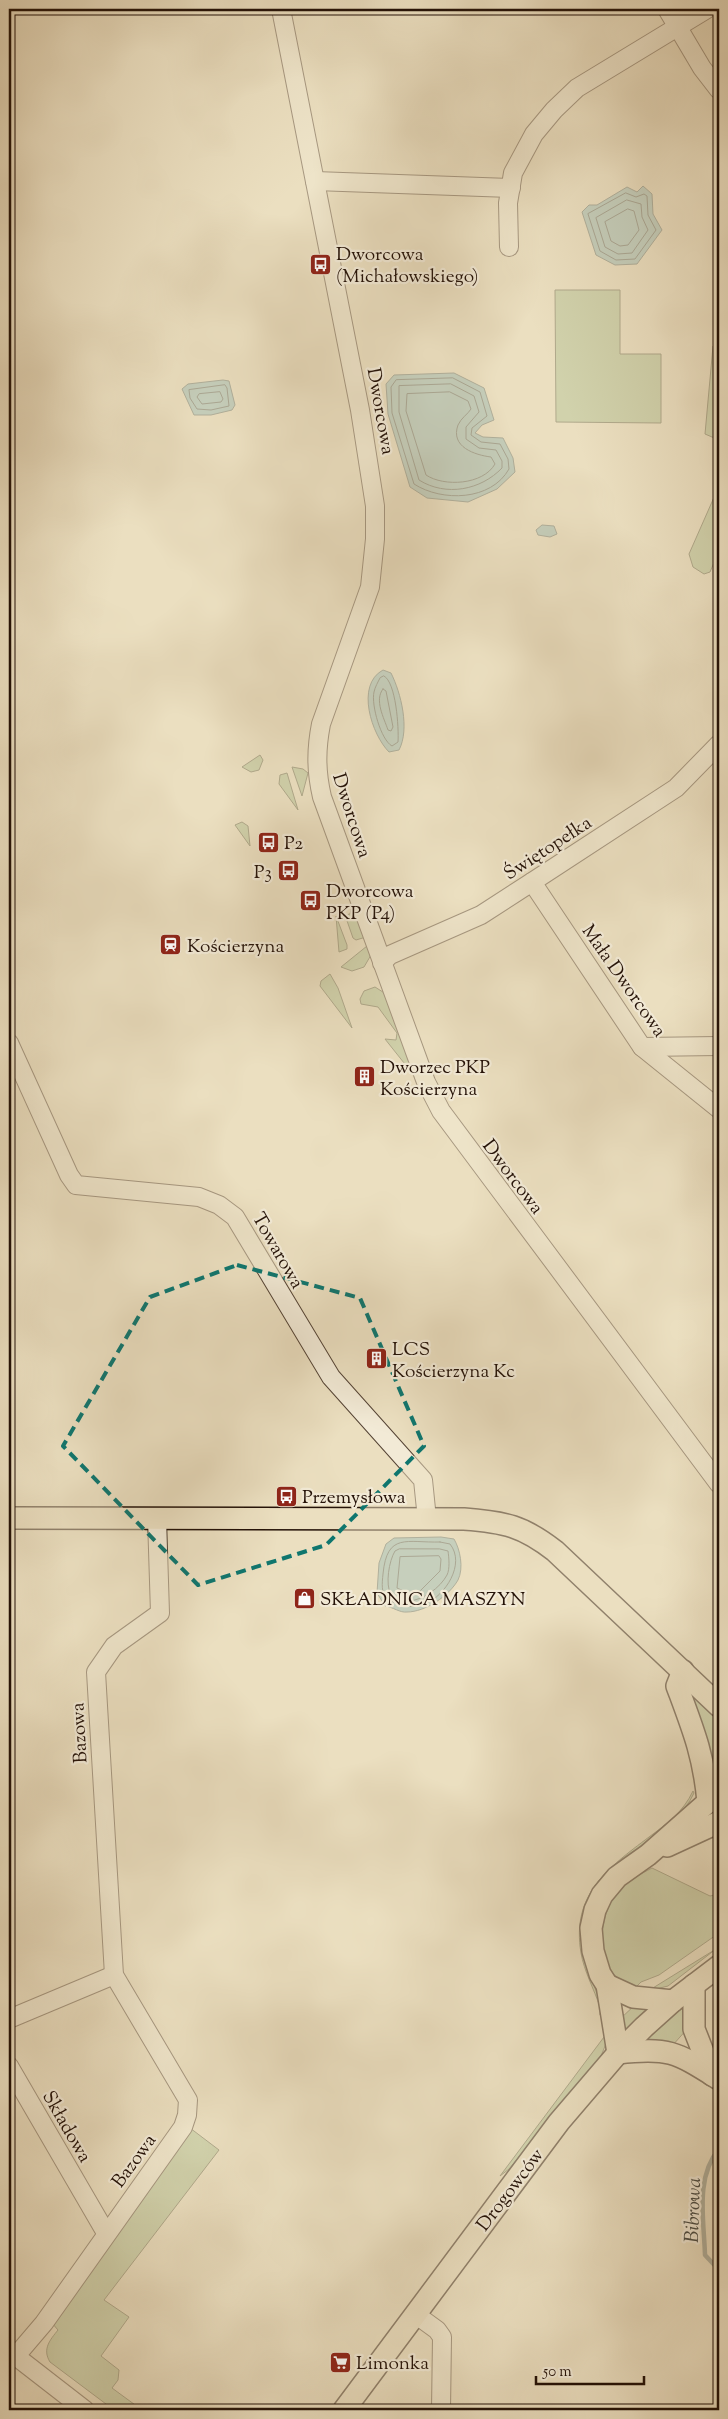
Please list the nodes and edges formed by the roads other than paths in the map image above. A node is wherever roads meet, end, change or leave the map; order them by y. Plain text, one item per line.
1 (281, 9) edge
2 (667, 9) edge
3 (707, 9) edge
4 (677, 27) junction
5 (719, 90) edge
6 (315, 181) junction
7 (511, 188) junction
8 (509, 247) dead end
9 (719, 744) edge
10 (532, 882) junction
11 (382, 962) junction
12 (9, 1043) edge
13 (719, 1046) edge
14 (642, 1047) junction
15 (719, 1109) edge
16 (719, 1484) edge
17 (9, 1518) edge
18 (157, 1518) junction
19 (427, 1519) junction
20 (684, 1672) junction
21 (719, 1706) edge
22 (714, 1798) edge
23 (719, 1822) edge
24 (648, 1855) junction
25 (719, 1966) edge
26 (114, 1975) junction
27 (607, 1985) junction
28 (694, 1985) junction
29 (673, 2001) junction
30 (9, 2019) edge
31 (618, 2053) junction
32 (9, 2066) edge
33 (716, 2077) edge
34 (106, 2233) junction
35 (415, 2314) junction
36 (12, 2354) edge
37 (85, 2410) edge
38 (344, 2410) edge
39 (441, 2410) edge

1 - 6 street, Dworcowa
2 - 4 street
3 - 4 street
4 - 5 street
4 - 7 street
6 - 7 street
6 - 11 street, Dworcowa
7 - 8 street
9 - 10 street, Świętopełka
10 - 11 street, Świętopełka
10 - 14 street, Mała Dworcowa
11 - 16 street, Dworcowa
12 - 19 street, Towarowa
13 - 14 street
14 - 15 street, Mała Dworcowa
17 - 18 main road
18 - 19 main road
18 - 26 street, Bazowa
19 - 20 main road
20 - 21 main road
20 - 22 main road
22 - 24 main road
23 - 24 main road
24 - 27 main road
25 - 28 main road, Drogowców
26 - 30 street
26 - 34 street, Bazowa
27 - 29 main road
27 - 31 main road
28 - 29 main road, Drogowców
28 - 33 main road
29 - 31 main road, Drogowców
31 - 33 main road
31 - 35 main road, Drogowców
32 - 34 street, Składowa
34 - 36 street, Bazowa
35 - 38 main road, Drogowców
35 - 39 street
36 - 37 street

